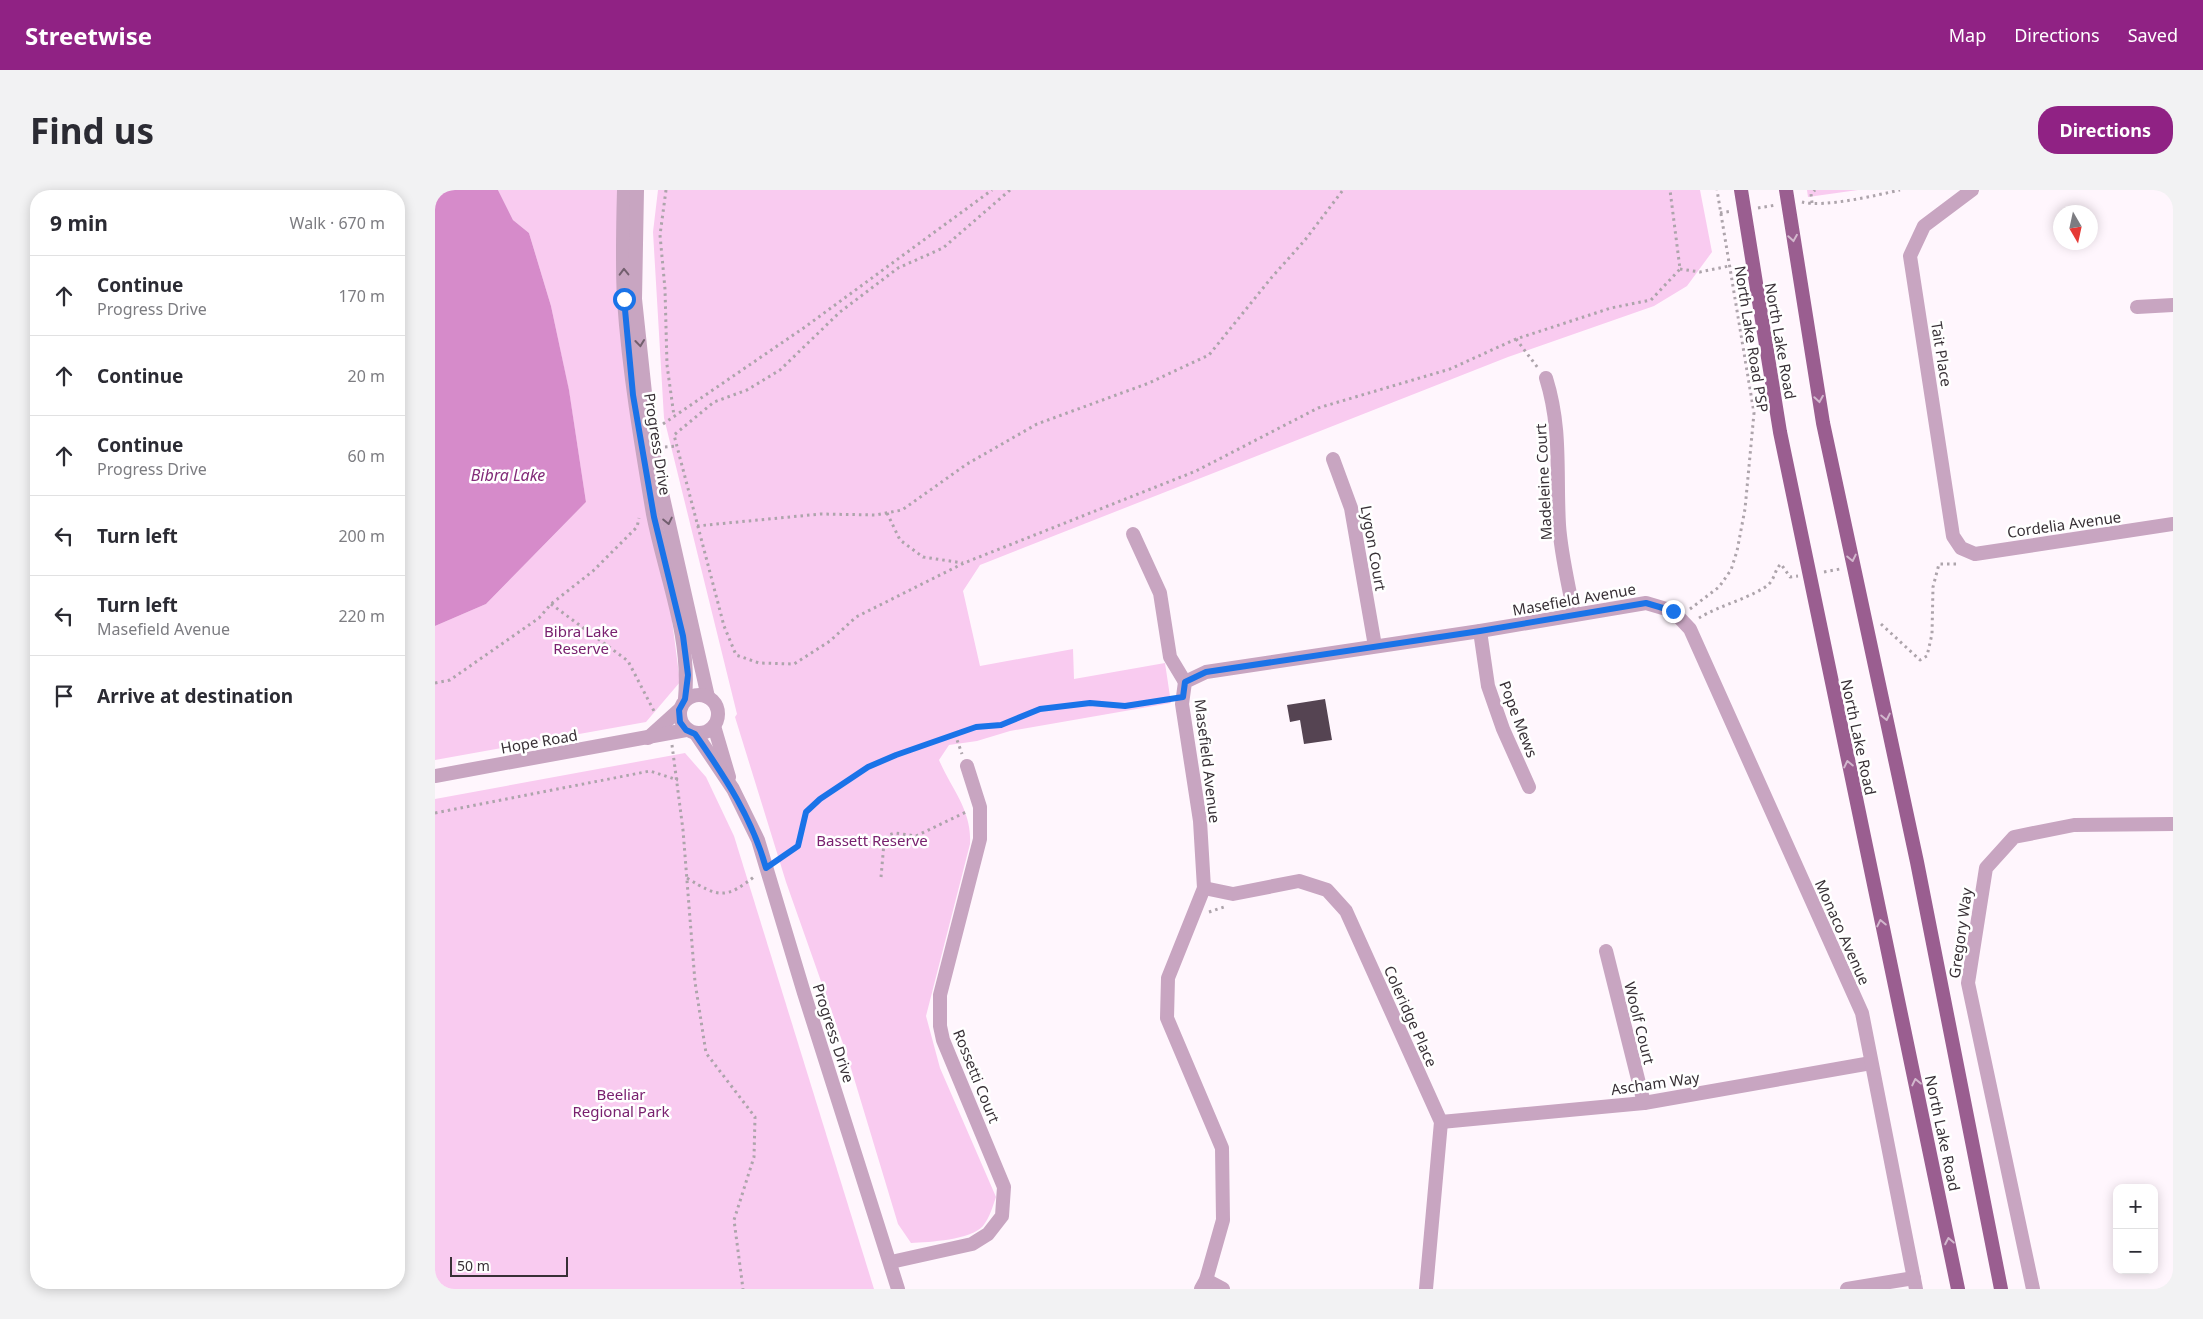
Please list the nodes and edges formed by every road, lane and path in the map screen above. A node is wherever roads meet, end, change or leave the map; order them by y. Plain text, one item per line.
1 (624, 190) edge
2 (637, 190) edge
3 (666, 190) edge
4 (992, 190) edge
5 (1010, 190) edge
6 (1343, 190) edge
7 (1670, 190) edge
8 (1717, 190) edge
9 (1741, 190) edge
10 (1786, 190) edge
11 (1815, 190) edge
12 (1900, 190) edge
13 (1972, 190) edge
14 (1801, 201) dead end
15 (1812, 203) junction
16 (1729, 266) junction
17 (1680, 269) junction
18 (2173, 305) edge
19 (2137, 307) dead end
20 (1515, 339) junction
21 (1545, 378) joint
22 (674, 416) junction
23 (650, 433) junction
24 (1333, 459) dead end
25 (641, 510) dead end
26 (887, 513) junction
27 (2173, 524) edge
28 (697, 526) junction
29 (1133, 534) dead end
30 (1961, 548) joint
31 (964, 563) junction
32 (1958, 564) dead end
33 (1854, 567) junction
34 (1809, 574) junction
35 (551, 604) junction
36 (1574, 615) junction
37 (1680, 618) junction
38 (1880, 623) dead end
39 (1480, 631) junction
40 (1375, 646) junction
41 (1185, 682) junction
42 (435, 683) edge
43 (708, 697) junction
44 (1183, 697) junction
45 (682, 705) junction
46 (650, 708) dead end
47 (714, 726) junction
48 (691, 732) junction
49 (955, 734) junction
50 (668, 735) junction
51 (648, 738) junction
52 (967, 766) joint
53 (435, 776) edge
54 (678, 780) junction
55 (1529, 787) dead end
56 (733, 789) junction
57 (979, 804) junction
58 (435, 813) edge
59 (2173, 824) edge
60 (766, 868) junction
61 (881, 877) dead end
62 (687, 878) junction
63 (1204, 888) junction
64 (1228, 907) dead end
65 (1203, 916) dead end
66 (1606, 951) dead end
67 (1871, 1064) junction
68 (1643, 1103) junction
69 (1441, 1122) junction
70 (891, 1262) junction
71 (1915, 1283) edge
72 (1204, 1285) edge
73 (743, 1289) edge
74 (898, 1289) edge
75 (1223, 1289) edge
76 (1425, 1289) edge
77 (1847, 1289) edge
78 (1958, 1289) edge
79 (2001, 1289) edge
80 (2033, 1289) edge

45 -> 1 street, Progress Drive
2 -> 23 street, Progress Drive
3 - 22 path
4 - 22 path
5 - 28 path
6 - 26 path
7 - 17 path
8 - 16 path, North Lake Road PSP
9 - 34 main road, North Lake Road
10 -> 33 main road, North Lake Road
11 - 15 path
12 - 15 path
13 - 30 street, Tait Place
14 - 15 path
16 - 17 path
16 - 37 path, North Lake Road PSP
17 - 20 path
18 - 19 street
20 - 21 path
20 - 31 path
21 - 36 street, Madeleine Court
22 - 23 path
23 -> 43 street, Progress Drive
24 - 40 street, Lygon Court
25 - 35 path
26 - 28 path
26 - 31 path
27 - 30 street, Cordelia Avenue
28 - 31 path
29 - 41 street
32 - 38 path
33 - 34 path
33 -> 79 main road, North Lake Road
34 - 37 path
78 -> 34 main road, North Lake Road
35 - 42 path
35 - 46 path
36 - 37 street, Masefield Avenue
36 - 39 street, Masefield Avenue
37 - 67 street, Monaco Avenue
39 - 40 street, Masefield Avenue
39 - 55 street, Pope Mews
40 - 41 street, Masefield Avenue
41 - 44 street, Masefield Avenue
43 - 45 street
43 - 47 street
44 - 49 path
44 - 63 street, Masefield Avenue
45 - 48 street
45 - 51 street
47 - 48 street
47 - 56 street, Progress Drive
48 - 50 street, Hope Road
48 - 56 street, Progress Drive
49 - 52 path
49 - 60 path
50 - 51 street, Hope Road
50 - 54 path
51 - 53 street, Hope Road
52 - 57 street, Rossetti Court
54 - 58 path
54 - 62 path
56 - 60 street, Progress Drive
57 - 61 path
57 - 70 street, Rossetti Court
59 - 80 street, Gregory Way
60 - 62 path
60 - 70 street, Progress Drive
62 - 73 path
63 - 69 street, Coleridge Place
63 - 72 street, Masefield Avenue
64 - 65 path
66 - 68 street, Woolf Court
67 - 68 street, Ascham Way
67 - 71 street, Monaco Avenue
68 - 69 street, Ascham Way
69 - 76 street, Coleridge Place
70 - 74 street, Progress Drive
71 - 77 street
72 - 75 street

